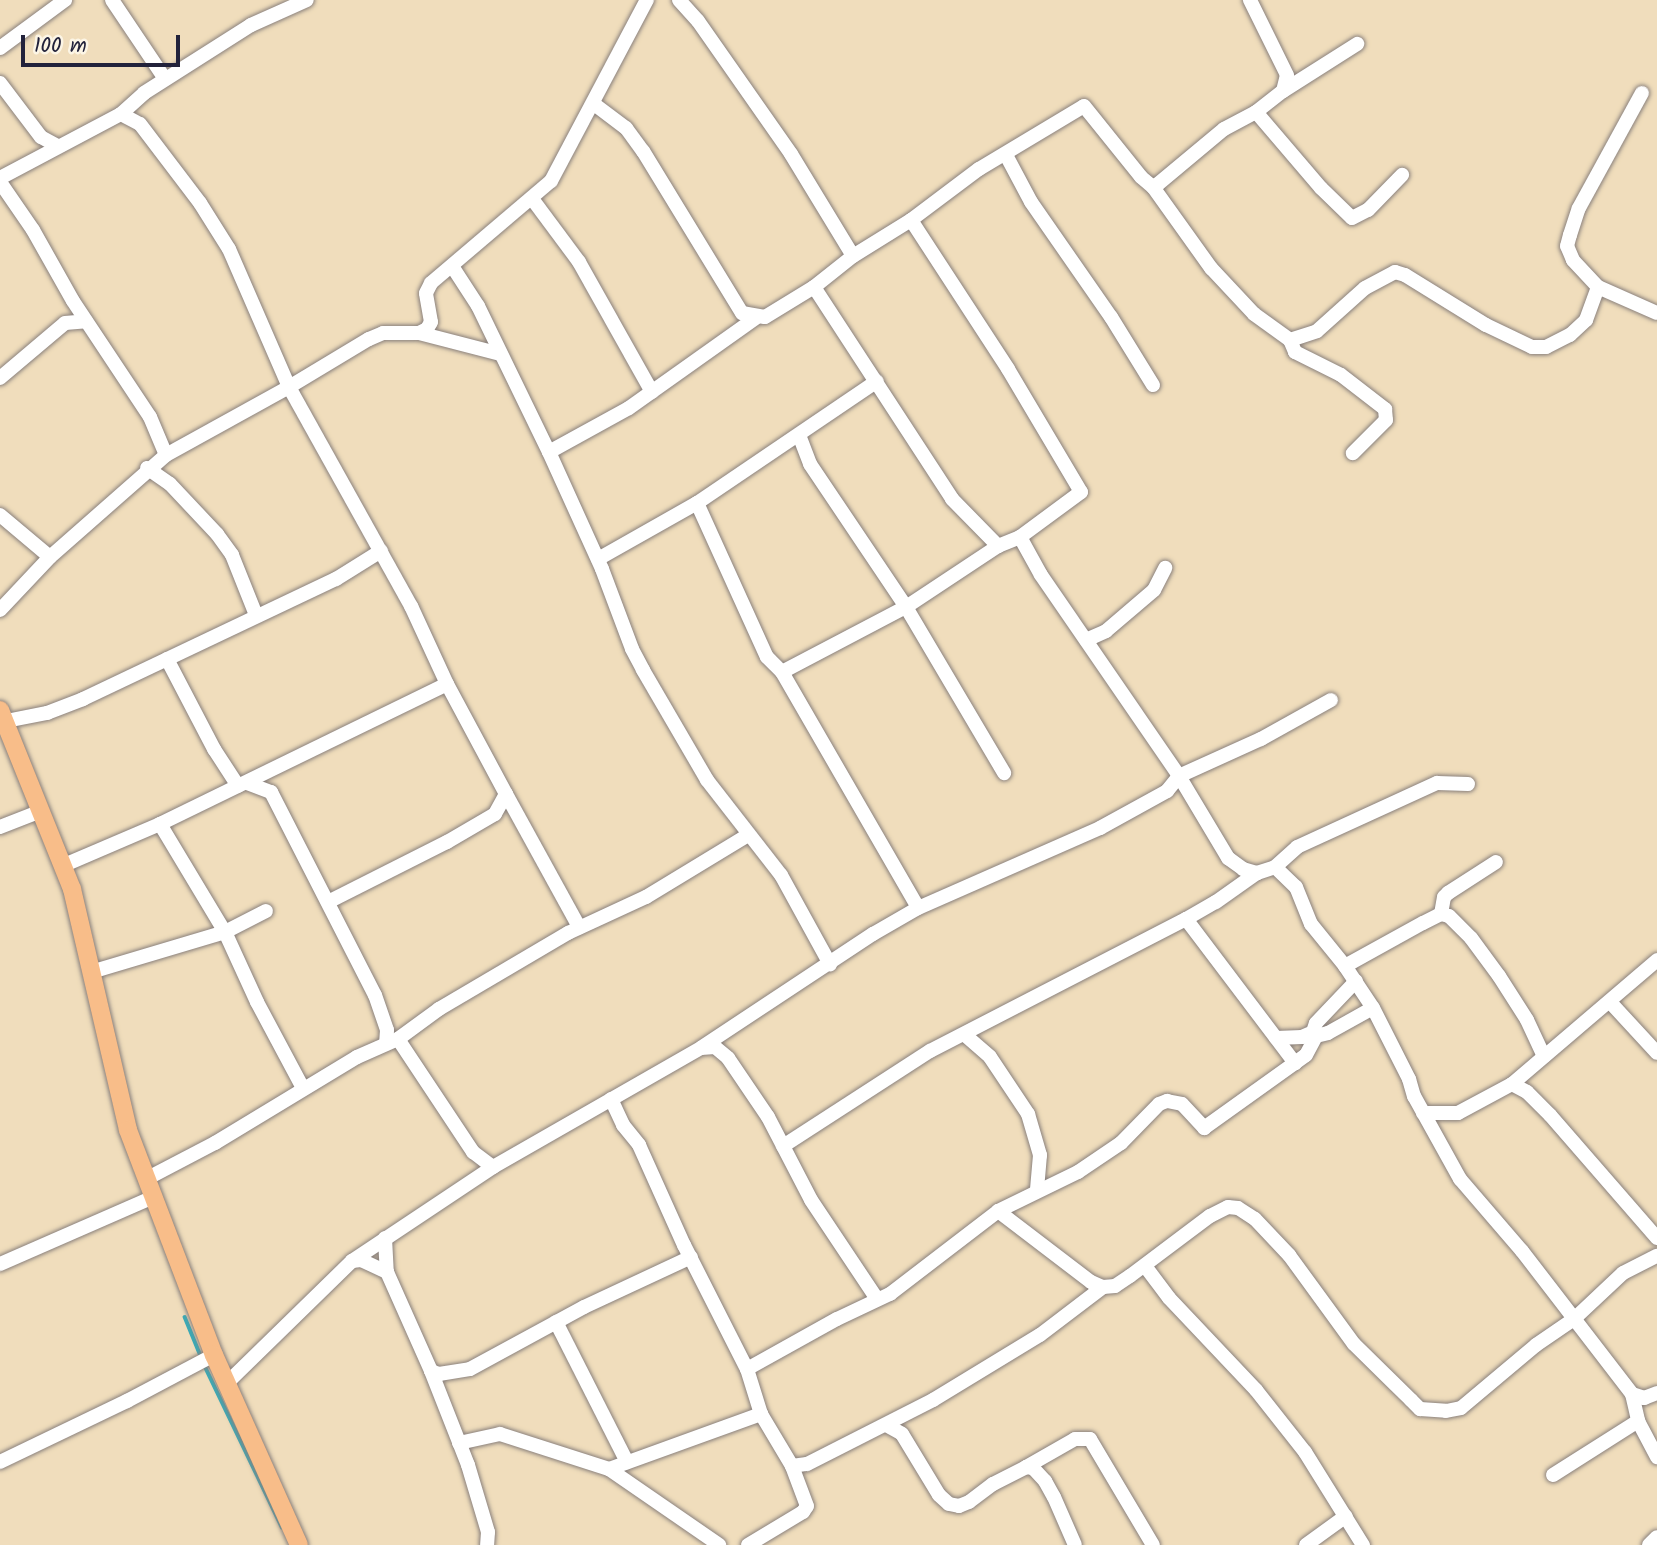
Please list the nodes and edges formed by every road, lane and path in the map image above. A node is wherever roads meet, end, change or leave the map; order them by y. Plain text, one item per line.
1 (65, 0) edge
2 (112, 0) edge
3 (307, 0) edge
4 (647, 0) edge
5 (679, 0) edge
6 (1250, 0) edge
7 (1356, 44) dead end
8 (0, 48) edge
9 (165, 79) junction
10 (0, 83) edge
11 (1283, 91) junction
12 (1642, 93) dead end
13 (594, 104) junction
14 (1256, 112) junction
15 (121, 114) junction
16 (57, 146) junction
17 (1006, 155) junction
18 (1402, 175) dead end
19 (0, 180) edge
20 (1153, 187) junction
21 (533, 200) junction
22 (911, 220) junction
23 (853, 256) junction
24 (452, 266) junction
25 (814, 287) junction
26 (1598, 287) junction
27 (73, 301) junction
28 (1657, 313) edge
29 (757, 317) junction
30 (86, 321) junction
31 (65, 323) junction
32 (419, 333) junction
33 (1290, 340) junction
34 (500, 354) junction
35 (0, 378) edge
36 (877, 381) junction
37 (1153, 385) dead end
38 (289, 387) junction
39 (652, 393) junction
40 (799, 436) junction
41 (549, 452) junction
42 (1353, 453) dead end
43 (166, 454) junction
44 (148, 468) junction
45 (697, 503) junction
46 (0, 515) edge
47 (1020, 537) junction
48 (998, 546) junction
49 (381, 551) junction
50 (50, 557) junction
51 (598, 559) junction
52 (1165, 568) dead end
53 (906, 607) junction
54 (0, 610) edge
55 (256, 615) junction
56 (1086, 640) junction
57 (167, 659) junction
58 (782, 672) junction
59 (447, 684) junction
60 (1331, 700) dead end
61 (3, 715) edge
62 (269, 773) junction
63 (1004, 773) dead end
64 (1179, 776) junction
65 (1468, 784) dead end
66 (242, 785) junction
67 (271, 792) junction
68 (506, 794) junction
69 (41, 811) junction
70 (160, 824) junction
71 (0, 827) edge
72 (748, 835) junction
73 (1496, 862) dead end
74 (62, 866) junction
75 (1275, 867) junction
76 (1257, 873) junction
77 (328, 902) junction
78 (918, 908) junction
79 (266, 911) dead end
80 (1441, 914) junction
81 (1186, 919) junction
82 (579, 927) junction
83 (225, 932) junction
84 (1657, 960) edge
85 (830, 964) junction
86 (1345, 966) junction
87 (91, 972) junction
88 (1356, 981) junction
89 (1610, 1002) junction
90 (1373, 1008) junction
91 (1314, 1034) junction
92 (965, 1035) junction
93 (1276, 1038) junction
94 (392, 1041) junction
95 (701, 1048) junction
96 (1657, 1053) edge
97 (1545, 1056) junction
98 (1294, 1063) junction
99 (1512, 1084) junction
100 (303, 1088) junction
101 (611, 1099) junction
102 (591, 1111) junction
103 (1423, 1113) junction
104 (1444, 1115) junction
105 (623, 1125) junction
106 (1431, 1128) junction
107 (783, 1146) junction
108 (473, 1152) junction
109 (494, 1167) junction
110 (146, 1179) junction
111 (469, 1183) junction
112 (1037, 1191) junction
113 (153, 1197) junction
114 (998, 1211) junction
115 (385, 1238) junction
116 (1657, 1238) edge
117 (1657, 1256) edge
118 (691, 1257) junction
119 (4, 1260) edge
120 (352, 1261) junction
121 (1145, 1266) junction
122 (387, 1272) junction
123 (1103, 1287) junction
124 (877, 1299) junction
125 (1574, 1320) junction
126 (556, 1322) junction
127 (214, 1355) junction
128 (747, 1368) junction
129 (431, 1371) junction
130 (227, 1383) junction
131 (1657, 1393) edge
132 (1632, 1394) junction
133 (761, 1414) junction
134 (1638, 1421) junction
135 (886, 1425) junction
136 (459, 1443) junction
137 (1657, 1457) edge
138 (0, 1462) edge
139 (627, 1462) junction
140 (792, 1466) junction
141 (1026, 1467) junction
142 (610, 1469) junction
143 (1553, 1475) dead end
144 (1346, 1516) junction
145 (1657, 1537) edge
146 (299, 1545) edge
147 (487, 1545) edge
148 (719, 1545) edge
149 (748, 1545) edge
150 (1075, 1545) edge
151 (1153, 1545) edge
152 (1306, 1545) edge
153 (1363, 1545) edge
154 (1649, 1545) edge

1 - 8 street
2 - 9 street
3 - 9 street
4 - 13 street
5 - 23 street
6 - 11 street
7 - 11 street
9 - 15 street
10 - 16 street
11 - 14 street
12 - 26 street
13 - 21 street
13 - 29 street
14 - 18 street
14 - 20 street
15 - 16 street
15 - 38 street
16 - 19 street
17 - 20 street
17 - 22 street
17 - 37 street
19 - 27 street
20 - 33 street
21 - 24 street
21 - 39 street
22 - 23 street
22 - 47 street
23 - 25 street
24 - 32 street
24 - 34 street
25 - 29 street
25 - 36 street
26 - 28 street
26 - 33 street
27 - 30 street
27 - 31 street
29 - 39 street
30 - 31 street
30 - 43 street
31 - 35 street
32 - 34 street
32 - 38 street
33 - 42 street
34 - 41 street
36 - 40 street
36 - 48 street
38 - 43 street
38 - 49 street
39 - 41 street
40 - 45 street
40 - 53 street
41 - 51 street
43 - 44 street
44 - 50 street
44 - 55 street
45 - 51 street
45 - 58 street
46 - 50 street
47 - 48 street
47 - 56 street
48 - 53 street
49 - 55 street
49 - 59 street
50 - 54 street
51 - 72 street
52 - 56 street
53 - 58 street
53 - 63 street
55 - 57 street
56 - 64 street
57 - 61 street
57 - 66 street
58 - 78 street
59 - 62 street
59 - 68 street
60 - 64 street
61 - 69 main road
62 - 66 street
62 - 67 street
64 - 76 street
64 - 78 street
65 - 75 street
66 - 67 street
66 - 70 street
67 - 77 street
68 - 77 street
68 - 82 street
69 - 71 street
69 - 74 main road
70 - 74 street
70 - 83 street
72 - 82 street
72 - 85 street
73 - 80 street
74 - 87 main road
75 - 76 street
75 - 86 street
76 - 81 street
77 - 94 street
78 - 85 street
79 - 83 street
80 - 86 street
80 - 97 street
81 - 92 street
81 - 93 street
82 - 94 street
83 - 87 street
83 - 100 street
84 - 89 street
85 - 95 street
86 - 88 street
87 - 110 main road
88 - 90 street
88 - 91 street
89 - 96 street
89 - 97 street
90 - 91 street
90 - 103 street
91 - 93 street
91 - 98 street
92 - 107 street
92 - 112 street
93 - 98 street
94 - 100 street
94 - 108 street
95 - 101 street
95 - 107 street
97 - 99 street
98 - 112 street
99 - 104 street
99 - 116 street
100 - 110 street
101 - 102 street
101 - 105 street
102 - 105 street
102 - 109 street
103 - 104 street
103 - 106 street
104 - 106 street
105 - 118 street
106 - 125 street
107 - 124 street
108 - 109 street
108 - 111 street
109 - 111 street
110 - 113 main road
111 - 115 street
112 - 114 street
113 - 119 street
113 - 127 main road
114 - 123 street
114 - 124 street
115 - 120 street
115 - 122 street
117 - 125 street
118 - 126 street
118 - 128 street
120 - 122 street
120 - 130 street
121 - 123 street
121 - 125 street
121 - 144 street
122 - 129 street
123 - 135 street
124 - 128 street
125 - 132 street
126 - 129 street
126 - 139 street
127 - 130 main road
127 - 138 street
128 - 133 street
129 - 136 street
130 - 146 main road
131 - 132 street
132 - 134 street
133 - 139 street
133 - 140 street
134 - 137 street
134 - 143 street
135 - 140 street
135 - 141 street
136 - 142 street
136 - 147 street
139 - 142 street
140 - 149 street
141 - 150 street
141 - 151 street
142 - 148 street
144 - 152 street
144 - 153 street
145 - 154 street

